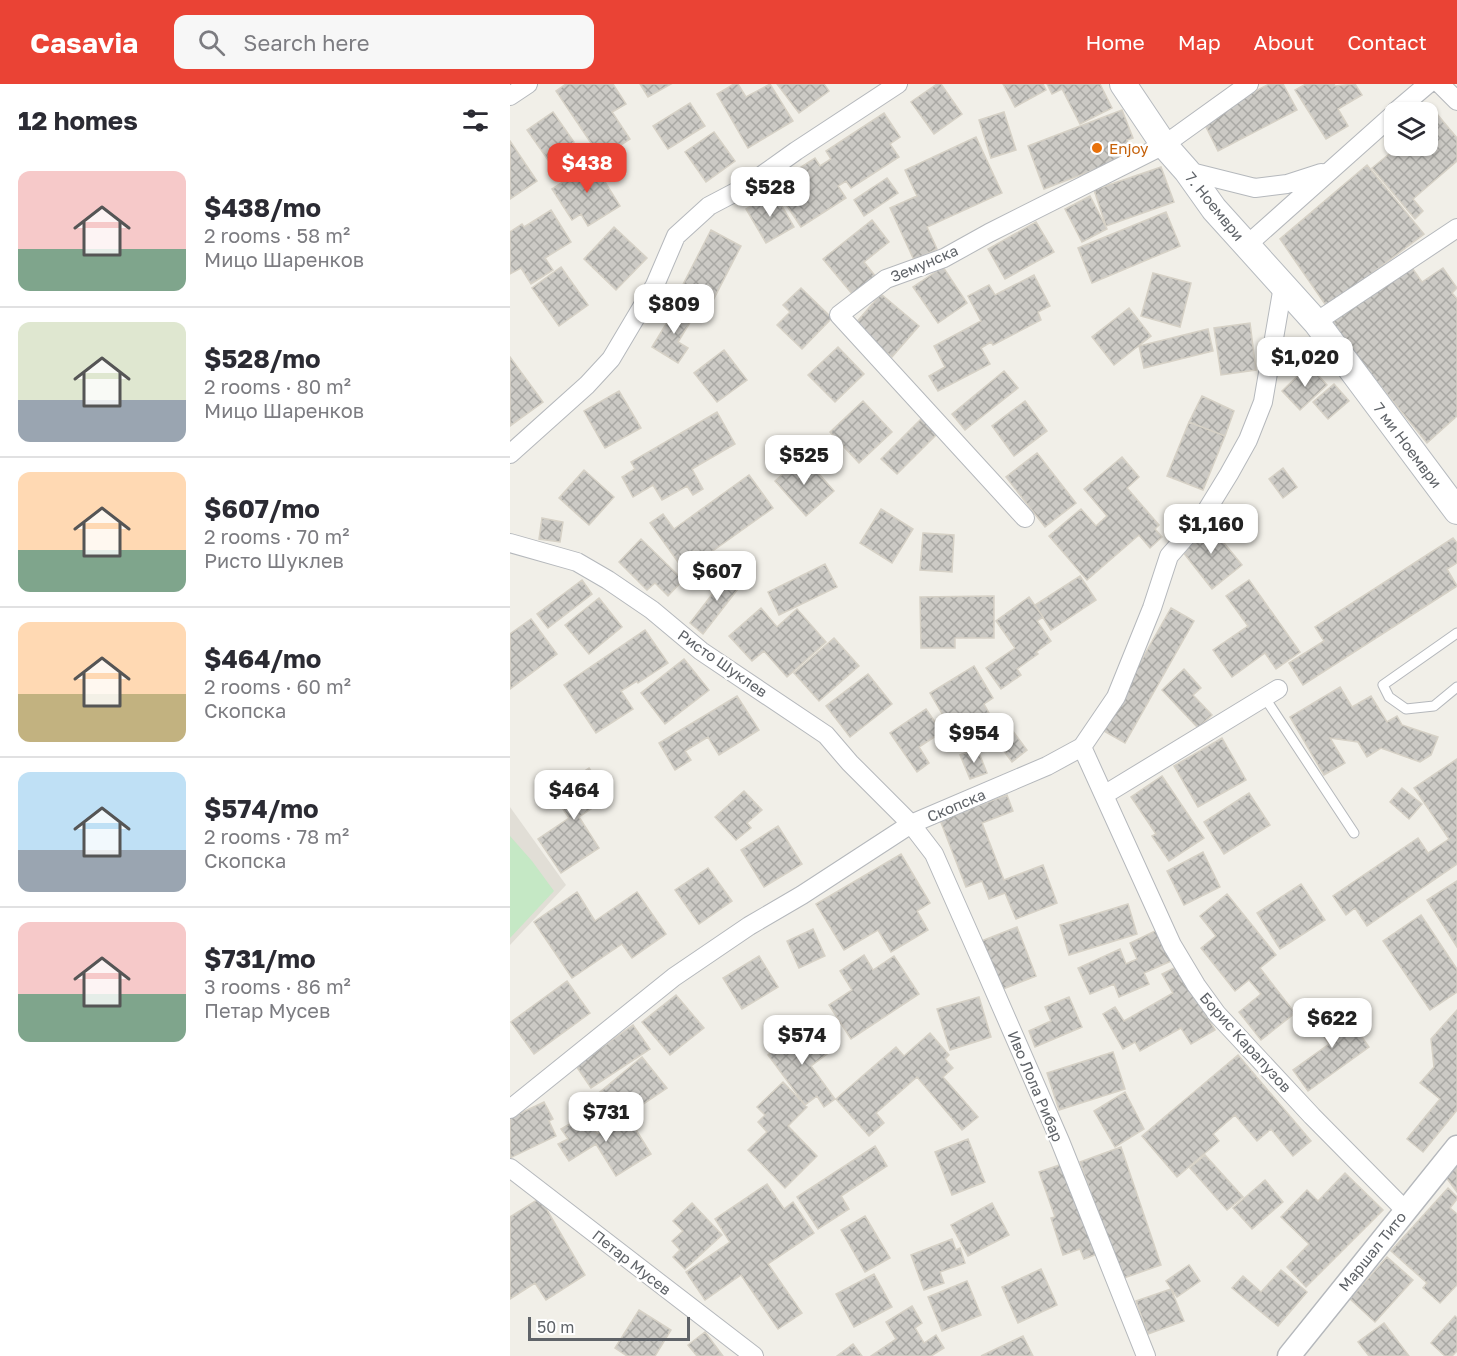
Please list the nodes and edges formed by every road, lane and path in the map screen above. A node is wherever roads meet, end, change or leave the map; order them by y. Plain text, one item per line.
1 (528, 84) edge
2 (898, 84) edge
3 (1123, 84) edge
4 (1250, 84) edge
5 (1428, 84) edge
6 (1440, 84) edge
7 (510, 96) edge
8 (1457, 101) edge
9 (1408, 102) edge
10 (1384, 123) edge
11 (1164, 145) junction
12 (1187, 171) junction
13 (1328, 171) junction
14 (1457, 228) edge
15 (1247, 245) junction
16 (1283, 286) junction
17 (1316, 322) junction
18 (510, 454) edge
19 (1457, 511) edge
20 (1025, 518) dead end
21 (510, 543) edge
22 (1457, 633) edge
23 (1457, 687) edge
24 (1272, 694) joint
25 (1082, 747) junction
26 (1104, 795) junction
27 (910, 824) junction
28 (1354, 833) dead end
29 (510, 1109) edge
30 (1457, 1147) edge
31 (510, 1168) edge
32 (1405, 1210) junction
33 (754, 1356) edge
34 (1146, 1356) edge
35 (1289, 1356) edge

1 - 7 street
2 - 18 street
3 - 11 main road, 7. Ноември
4 - 11 street
5 - 9 street
6 - 8 street
10 - 13 street
11 - 12 main road, 7. Ноември
11 - 20 street, Земунска
12 - 13 street
12 - 15 main road, 7. Ноември
13 - 15 street
14 - 17 street
15 - 16 main road, 7. Ноември
16 - 17 main road, 7. Ноември
16 - 25 street, Скопска
17 - 19 main road, 7 ми Ноември
21 - 27 street, Ристо Шуклев
22 - 23 lane
24 - 26 street
24 - 28 lane
25 - 26 street, Борис Карапузов
25 - 27 street, Скопска
26 - 32 street, Борис Карапузов
27 - 29 street, Скопска
27 - 34 street, Иво Лола Рибар
30 - 32 street, Маршал Тито
31 - 33 street, Петар Мусев
32 - 35 street, Маршал Тито

